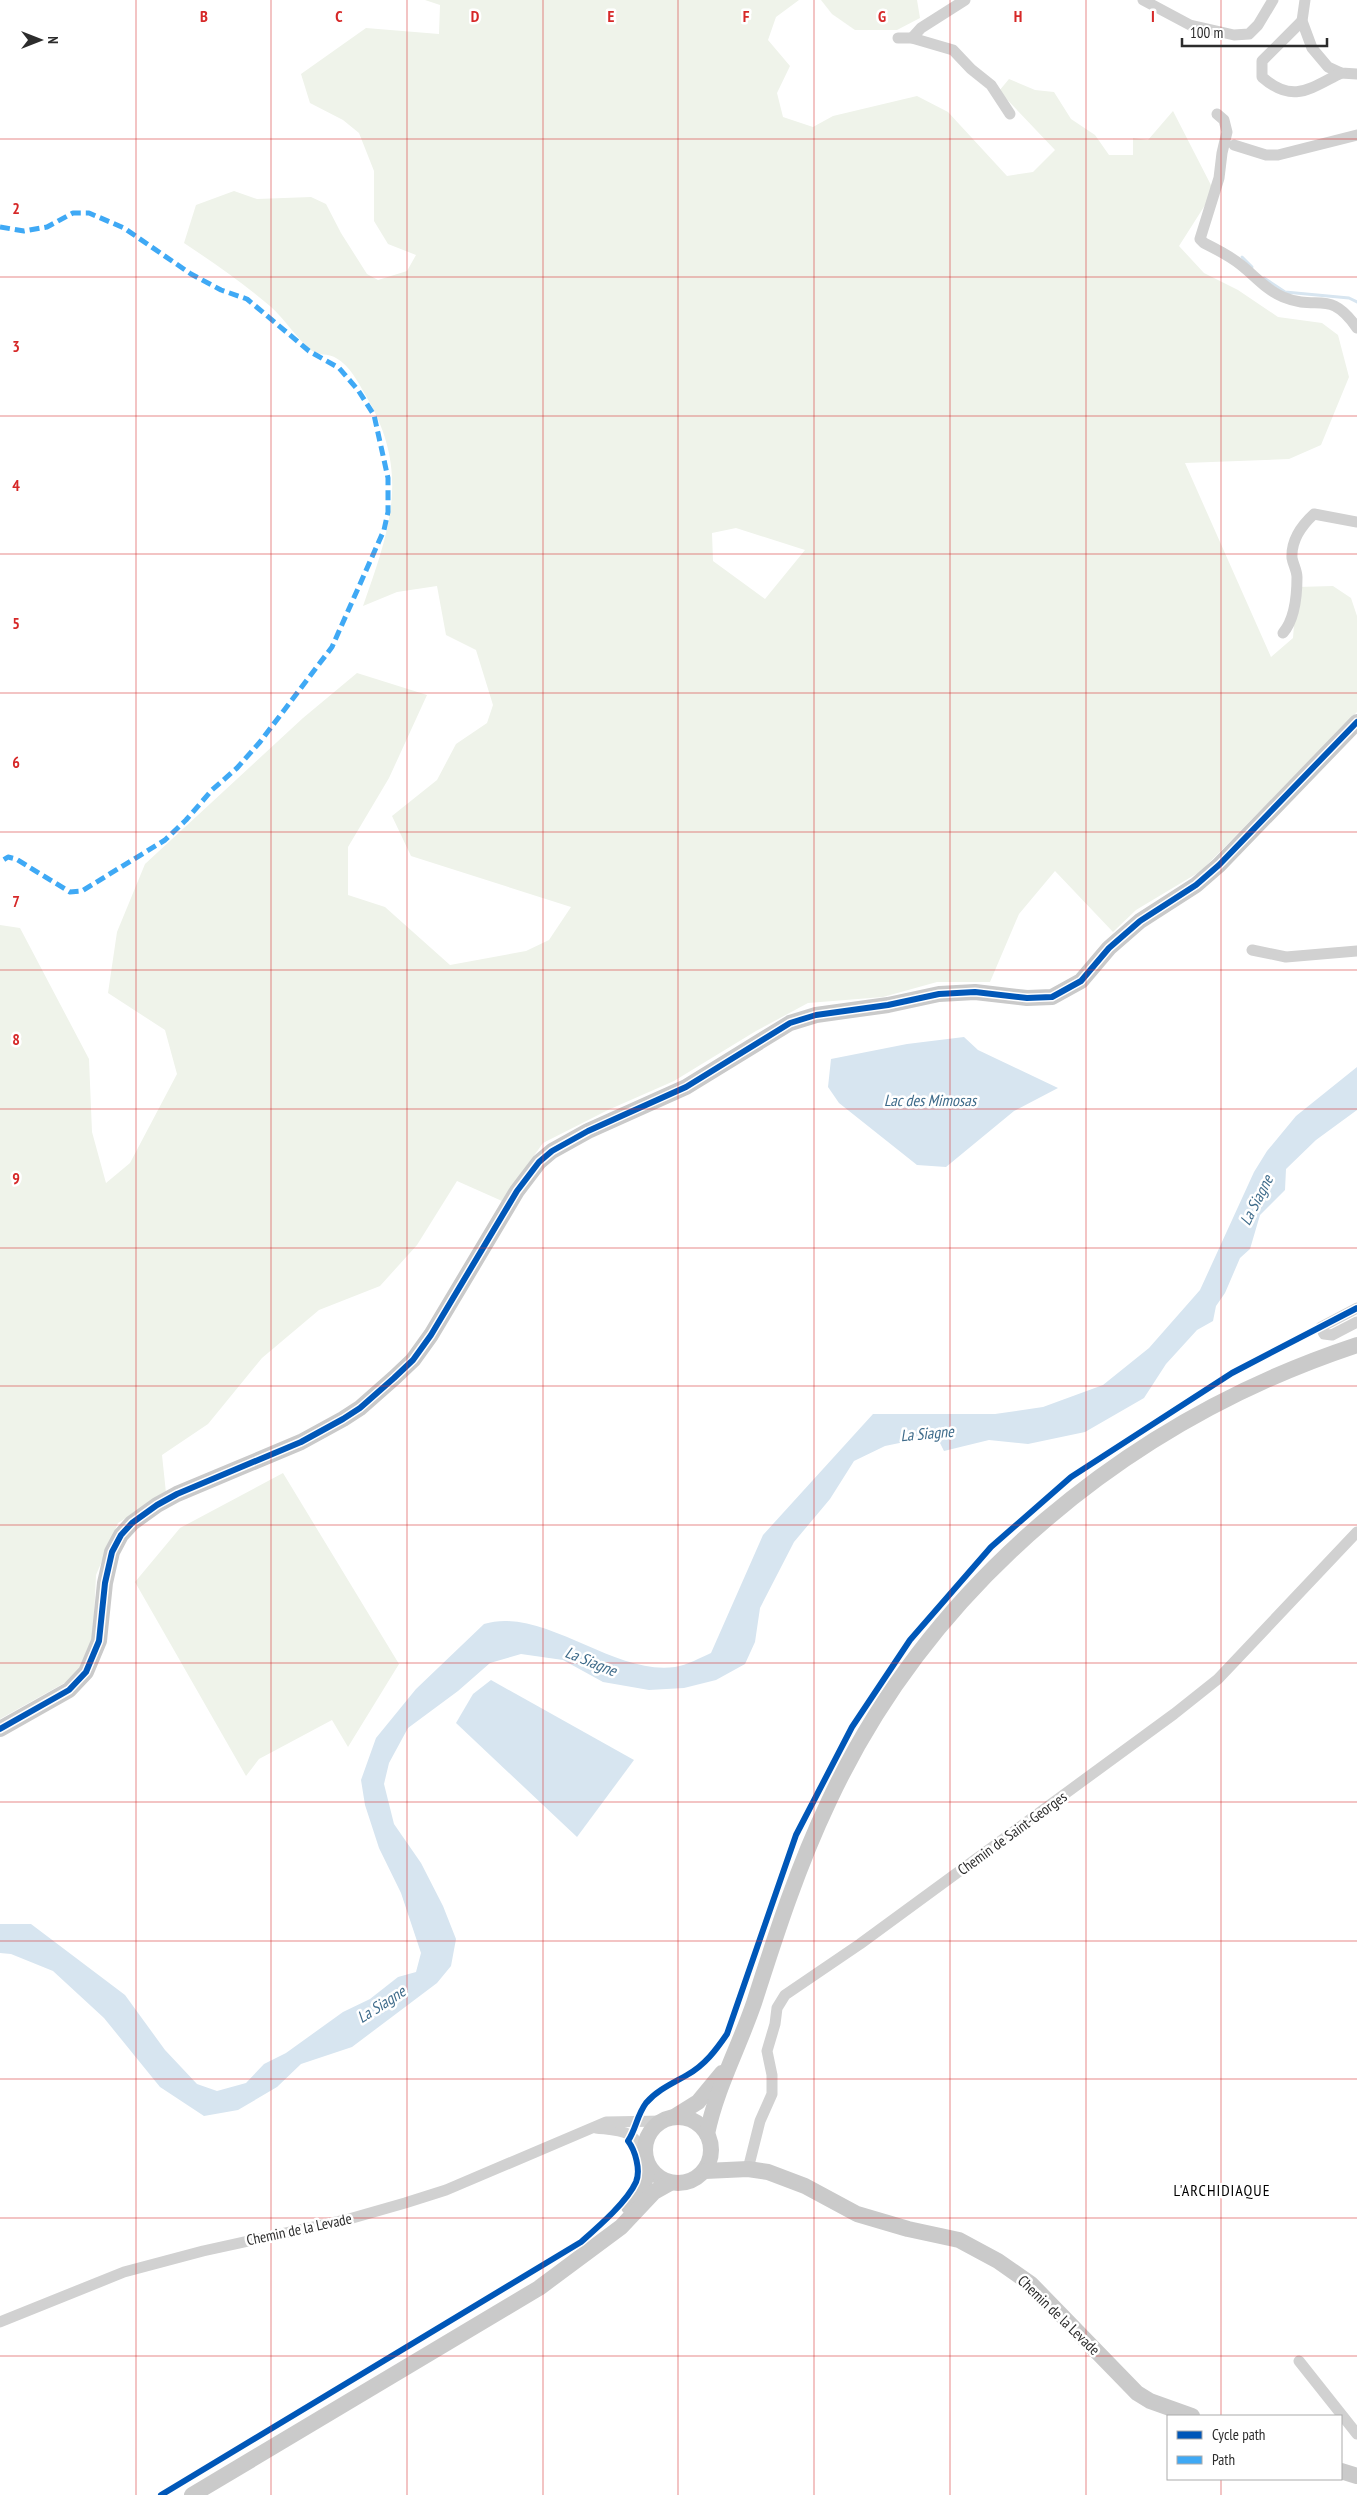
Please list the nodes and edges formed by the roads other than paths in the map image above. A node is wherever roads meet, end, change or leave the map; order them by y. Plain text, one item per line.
1 (965, 0) edge
2 (1143, 0) edge
3 (1273, 0) edge
4 (1305, 0) edge
5 (1302, 21) junction
6 (898, 38) dead end
7 (912, 38) junction
8 (1341, 73) junction
9 (1357, 74) edge
10 (1010, 114) dead end
11 (1216, 114) dead end
12 (1357, 135) edge
13 (1234, 145) dead end
14 (1357, 328) edge
15 (1357, 522) edge
16 (1283, 633) dead end
17 (1357, 722) edge
18 (1252, 950) dead end
19 (1357, 951) edge
20 (1357, 1308) edge
21 (1357, 1322) edge
22 (1357, 1345) edge
23 (1357, 1532) edge
24 (0, 1729) edge
25 (735, 2052) junction
26 (669, 2119) junction
27 (594, 2128) junction
28 (709, 2140) junction
29 (647, 2160) junction
30 (748, 2169) junction
31 (705, 2171) junction
32 (670, 2183) junction
33 (601, 2242) junction
34 (0, 2322) edge
35 (1299, 2361) dead end
36 (1189, 2415) edge
37 (1342, 2415) edge
38 (1342, 2415) edge
39 (1357, 2434) edge
40 (1342, 2471) edge
41 (1357, 2476) edge
42 (192, 2495) edge

1 - 7 street
2 - 3 street
4 - 5 street
5 - 8 street
5 - 8 street
6 - 7 street
7 - 10 street
8 - 9 street
11 - 14 street
12 - 13 street
15 - 16 street
17 - 24 street
18 - 19 street
20 - 21 street
22 - 25 street
23 - 30 street, Chemin de Saint-Georges
25 - 26 street
25 - 28 street
26 - 27 street, Chemin de la Levade
26 - 28 street
26 - 29 street
27 - 29 street, Chemin de la Levade
27 - 34 street, Chemin de la Levade
28 - 30 street, Chemin de la Levade
28 - 31 street
29 - 32 street
29 - 33 street
30 - 31 street, Chemin de la Levade
30 - 36 street, Chemin de la Levade
31 - 32 street
32 - 33 street
33 - 42 street
35 - 38 street
37 - 39 street
40 - 41 street

